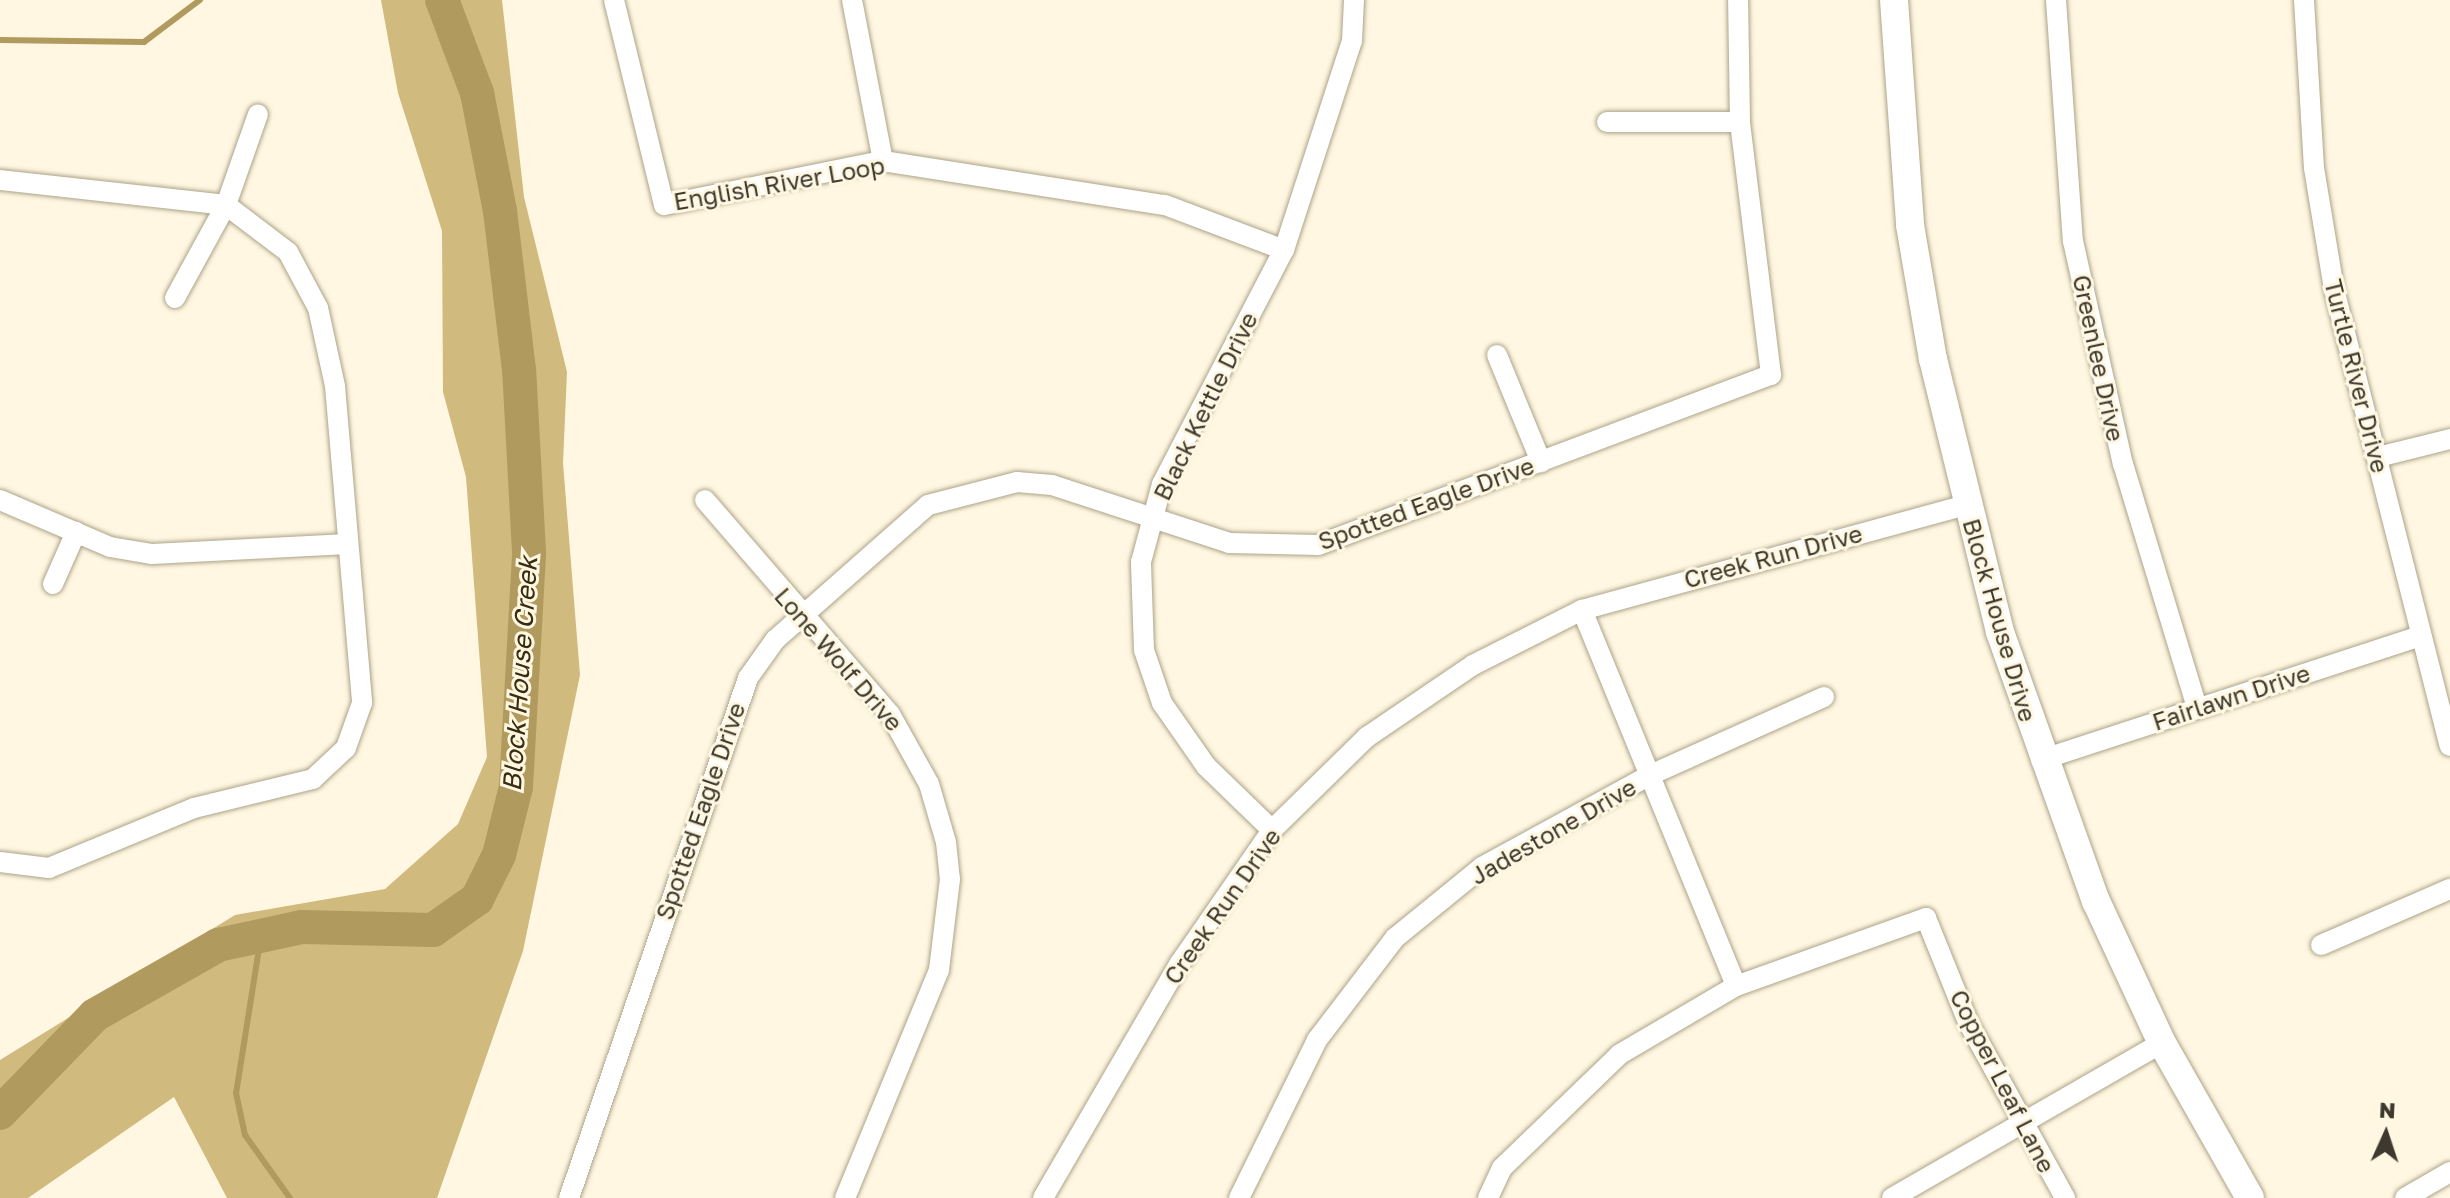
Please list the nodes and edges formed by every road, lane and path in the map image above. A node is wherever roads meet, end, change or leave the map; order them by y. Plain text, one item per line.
1 (614, 0) edge
2 (852, 0) edge
3 (1354, 0) edge
4 (1738, 0) edge
5 (1894, 0) edge
6 (2056, 0) edge
7 (2304, 0) edge
8 (258, 114) dead end
9 (1607, 122) dead end
10 (1740, 122) junction
11 (883, 161) junction
12 (0, 180) edge
13 (226, 205) junction
14 (1284, 250) junction
15 (175, 298) dead end
16 (1497, 355) dead end
17 (2450, 439) edge
18 (2378, 457) junction
19 (1541, 462) junction
20 (0, 500) edge
21 (705, 500) dead end
22 (1966, 505) junction
23 (1151, 519) junction
24 (76, 532) junction
25 (348, 544) junction
26 (53, 584) dead end
27 (1582, 610) junction
28 (803, 617) junction
29 (2421, 636) junction
30 (1824, 697) dead end
31 (2197, 707) junction
32 (2450, 746) edge
33 (2041, 760) junction
34 (1648, 776) junction
35 (1272, 830) junction
36 (0, 862) edge
37 (2450, 889) edge
38 (2321, 945) dead end
39 (1736, 986) junction
40 (2162, 1043) junction
41 (2023, 1122) junction
42 (2442, 1184) edge
43 (569, 1198) edge
44 (845, 1198) edge
45 (1043, 1198) edge
46 (1239, 1198) edge
47 (1488, 1198) edge
48 (1892, 1198) edge
49 (2065, 1198) edge
50 (2250, 1198) edge
51 (2405, 1198) edge

1 - 11 street, English River Loop
2 - 11 street
3 - 14 street, Black Kettle Drive
4 - 10 street, Spotted Eagle Drive
5 - 22 street, Block House Drive
6 - 31 street, Greenlee Drive
7 - 18 street, Turtle River Drive
8 - 13 street
9 - 10 street
10 - 19 street, Spotted Eagle Drive
11 - 14 street, English River Loop
12 - 13 street
13 - 15 street
13 - 25 street
14 - 23 street, Black Kettle Drive
16 - 19 street
17 - 18 street
18 - 29 street, Turtle River Drive
19 - 23 street, Spotted Eagle Drive
20 - 24 street
21 - 28 street, Lone Wolf Drive
22 - 27 street, Creek Run Drive
22 - 33 street, Block House Drive
23 - 28 street, Spotted Eagle Drive
23 - 35 street, Black Kettle Drive
24 - 25 street
24 - 26 street
25 - 36 street
27 - 34 street
27 - 35 street, Creek Run Drive
28 - 43 street, Spotted Eagle Drive
28 - 44 street, Lone Wolf Drive
29 - 31 street, Fairlawn Drive
29 - 32 street, Turtle River Drive
30 - 34 street, Jadestone Drive
31 - 33 street, Fairlawn Drive
33 - 40 street, Block House Drive
34 - 39 street
34 - 46 street, Jadestone Drive
35 - 45 street, Creek Run Drive
37 - 38 street
39 - 41 street, Copper Leaf Lane
39 - 47 street
40 - 41 street
40 - 50 street, Block House Drive
41 - 48 street
41 - 49 street, Copper Leaf Lane
42 - 51 street

